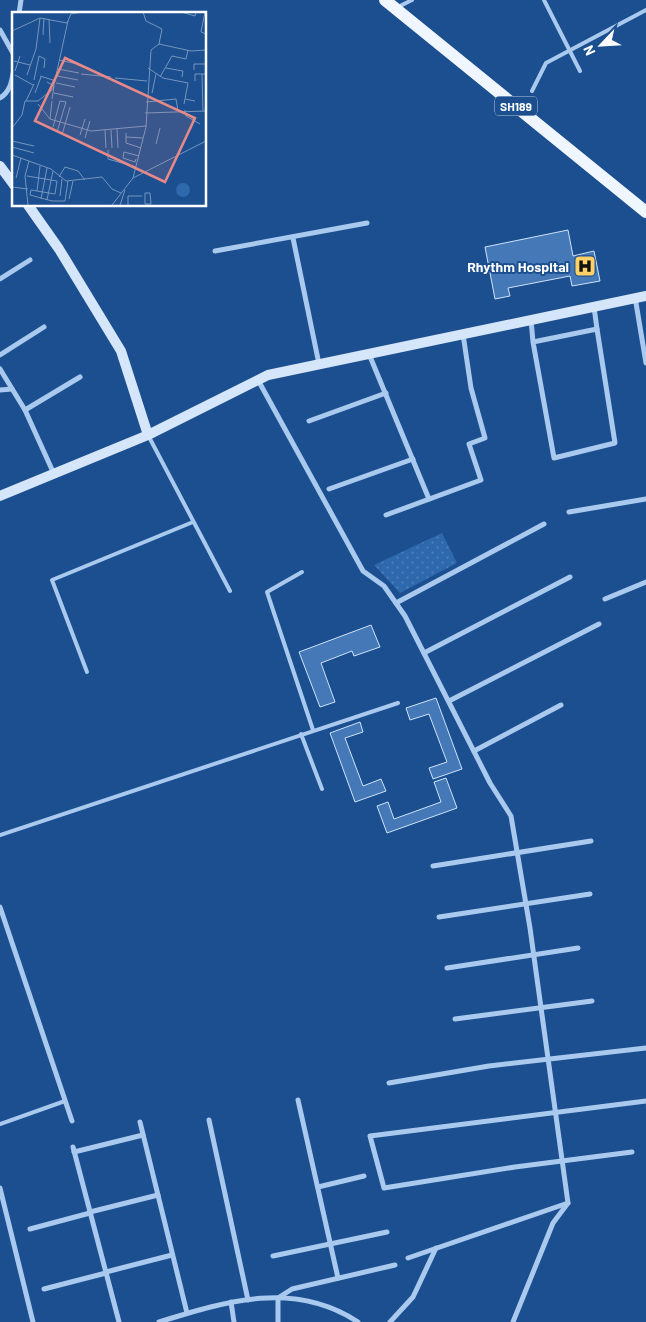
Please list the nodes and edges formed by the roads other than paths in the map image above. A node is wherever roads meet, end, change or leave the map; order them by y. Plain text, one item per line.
1 (385, 0) edge
2 (412, 0) edge
3 (544, 0) edge
4 (396, 8) junction
5 (646, 10) edge
6 (0, 30) edge
7 (570, 50) junction
8 (12, 51) edge
9 (580, 71) dead end
10 (12, 83) edge
11 (532, 91) dead end
12 (0, 98) edge
13 (1, 169) edge
14 (12, 183) edge
15 (29, 206) edge
16 (646, 212) edge
17 (367, 223) dead end
18 (293, 238) junction
19 (214, 252) dead end
20 (30, 260) dead end
21 (0, 279) edge
22 (641, 296) edge
23 (593, 306) junction
24 (531, 319) junction
25 (44, 327) dead end
26 (597, 329) junction
27 (462, 334) junction
28 (533, 342) junction
29 (369, 353) junction
30 (0, 355) edge
31 (646, 363) edge
32 (319, 364) junction
33 (0, 369) edge
34 (80, 377) dead end
35 (258, 380) junction
36 (12, 389) junction
37 (0, 390) edge
38 (386, 393) junction
39 (25, 410) junction
40 (309, 421) dead end
41 (148, 436) junction
42 (412, 459) junction
43 (54, 474) junction
44 (330, 489) dead end
45 (0, 496) edge
46 (429, 499) junction
47 (646, 499) edge
48 (569, 512) dead end
49 (386, 515) dead end
50 (193, 522) junction
51 (544, 524) dead end
52 (302, 572) dead end
53 (570, 577) dead end
54 (646, 582) edge
55 (230, 591) dead end
56 (605, 599) dead end
57 (396, 603) junction
58 (600, 624) dead end
59 (424, 653) junction
60 (87, 672) dead end
61 (449, 701) junction
62 (398, 702) dead end
63 (561, 705) dead end
64 (313, 730) junction
65 (301, 734) junction
66 (474, 751) junction
67 (322, 789) dead end
68 (0, 835) edge
69 (591, 841) dead end
70 (517, 852) junction
71 (433, 866) dead end
72 (590, 894) dead end
73 (526, 904) junction
74 (0, 907) edge
75 (439, 917) dead end
76 (578, 948) dead end
77 (534, 955) junction
78 (447, 968) dead end
79 (592, 1001) dead end
80 (541, 1008) junction
81 (455, 1020) dead end
82 (646, 1048) edge
83 (547, 1059) junction
84 (389, 1083) dead end
85 (298, 1100) dead end
86 (65, 1101) junction
87 (646, 1101) edge
88 (555, 1112) junction
89 (209, 1120) dead end
90 (72, 1121) dead end
91 (140, 1122) dead end
92 (0, 1124) edge
93 (143, 1135) junction
94 (632, 1152) dead end
95 (563, 1162) junction
96 (364, 1176) dead end
97 (318, 1187) junction
98 (0, 1188) edge
99 (158, 1195) junction
100 (568, 1203) junction
101 (90, 1213) junction
102 (30, 1229) dead end
103 (387, 1232) dead end
104 (330, 1244) junction
105 (436, 1248) junction
106 (172, 1255) junction
107 (273, 1256) dead end
108 (408, 1258) dead end
109 (396, 1265) dead end
110 (106, 1273) junction
111 (338, 1278) junction
112 (44, 1289) dead end
113 (278, 1298) junction
114 (248, 1300) junction
115 (231, 1302) junction
116 (187, 1313) junction
117 (34, 1322) edge
118 (119, 1322) edge
119 (159, 1322) edge
120 (234, 1322) edge
121 (278, 1322) edge
122 (358, 1322) edge
123 (390, 1322) edge
124 (513, 1322) edge

1 - 4 main road, SH189
2 - 4 lane
3 - 7 lane
4 - 16 main road, SH189
5 - 7 lane
6 - 8 street
7 - 9 lane
7 - 11 lane
10 - 12 street
13 - 14 street
15 - 41 street
17 - 18 street
18 - 19 street
18 - 32 street
20 - 21 street
22 - 23 street
22 - 31 street
23 - 24 street
23 - 26 street
24 - 27 street
24 - 28 street
25 - 30 street
26 - 28 street
26 - 28 street
27 - 29 street
27 - 46 street
29 - 32 street
29 - 38 street
32 - 35 street
33 - 36 street
34 - 39 street
35 - 41 street
35 - 57 street
36 - 37 street
36 - 39 street
38 - 40 street
38 - 42 street
39 - 43 street
41 - 43 street
41 - 50 lane
42 - 44 street
42 - 46 street
43 - 45 street
46 - 49 street
47 - 48 street
50 - 55 lane
50 - 60 lane
51 - 57 street
52 - 64 lane
53 - 59 street
54 - 56 street
57 - 59 street
58 - 61 street
59 - 61 street
61 - 66 street
62 - 64 lane
63 - 66 street
64 - 65 lane
65 - 67 lane
65 - 68 lane
66 - 70 street
69 - 70 street
70 - 71 street
70 - 73 street
72 - 73 street
73 - 75 street
73 - 77 street
74 - 86 street
76 - 77 street
77 - 78 street
77 - 80 street
79 - 80 street
80 - 81 street
80 - 83 street
82 - 83 street
83 - 84 street
83 - 88 street
85 - 97 street
86 - 90 street
86 - 92 lane
87 - 88 street
88 - 95 street
88 - 95 street
89 - 114 street
91 - 93 street
93 - 99 street
93 - 101 street
94 - 95 street
95 - 100 street
96 - 97 street
97 - 104 street
98 - 117 street
99 - 101 street
99 - 106 street
100 - 105 street
100 - 124 street
101 - 102 street
101 - 110 street
103 - 104 street
104 - 107 street
104 - 111 street
105 - 108 street
105 - 123 street
106 - 110 street
106 - 116 street
109 - 111 street
110 - 112 street
110 - 118 street
111 - 113 street
113 - 114 street
113 - 121 street
113 - 122 street
114 - 115 street
115 - 116 street
115 - 120 street
116 - 119 street

